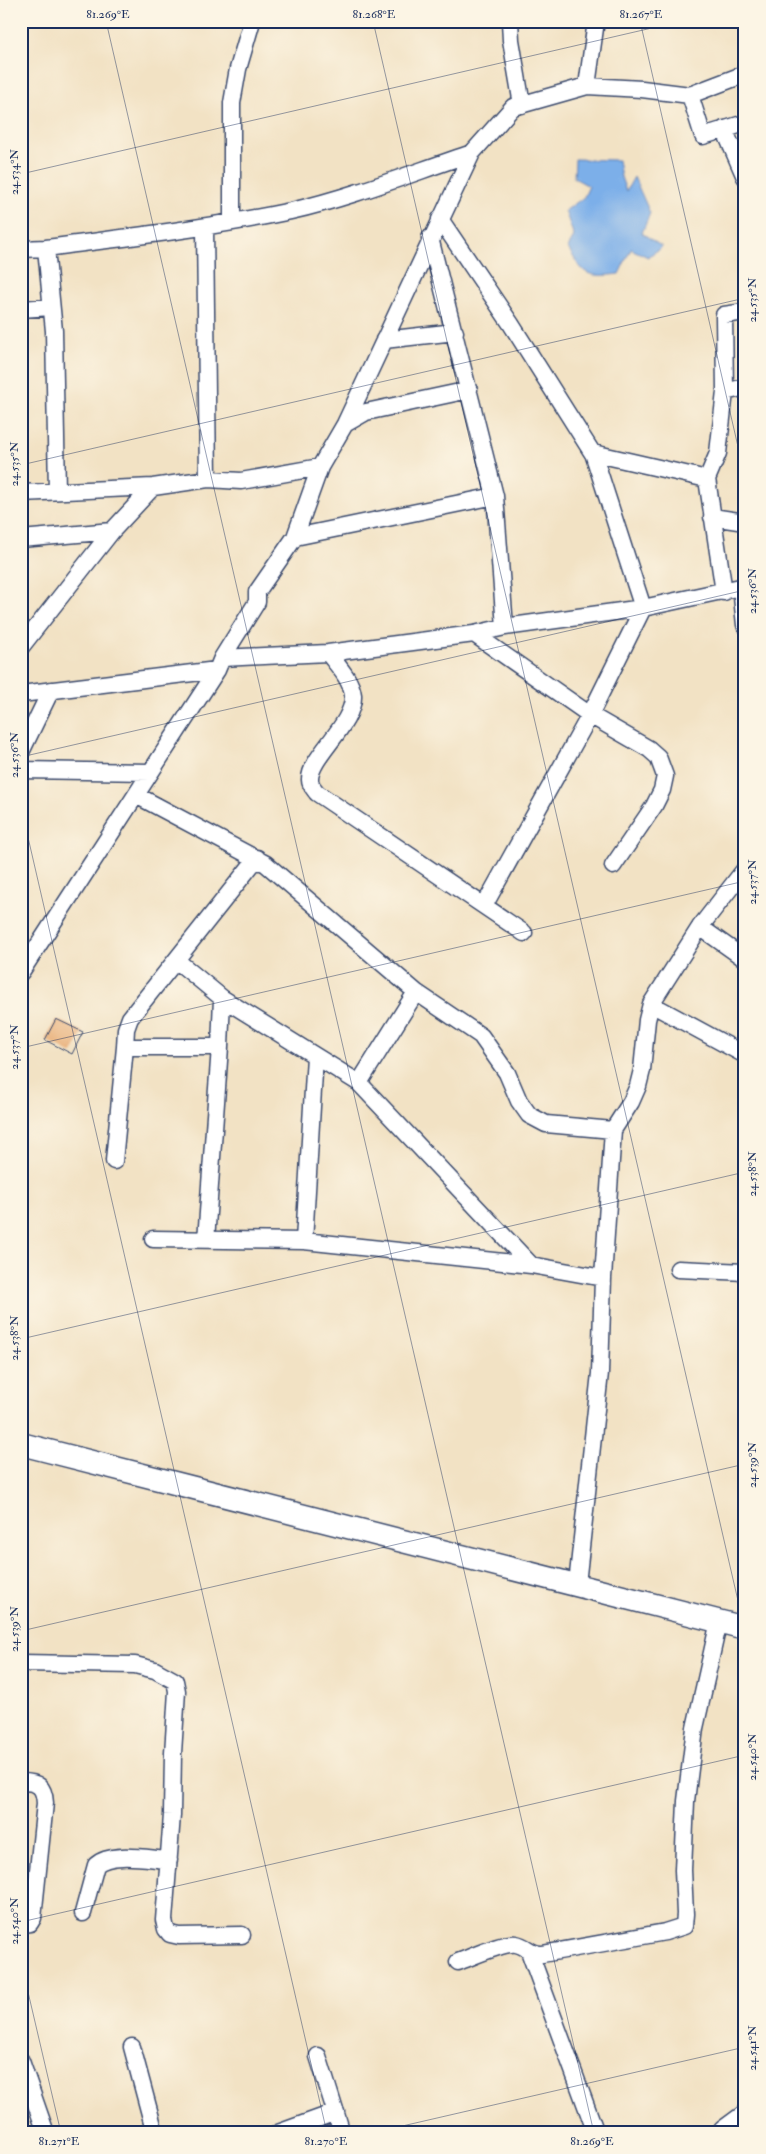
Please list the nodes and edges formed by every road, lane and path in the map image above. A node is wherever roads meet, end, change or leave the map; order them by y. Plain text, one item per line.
1 (252, 21) edge
2 (510, 21) edge
3 (596, 21) edge
4 (745, 74) edge
5 (587, 86) junction
6 (690, 95) junction
7 (522, 104) junction
8 (745, 123) edge
9 (724, 130) junction
10 (472, 153) junction
11 (745, 177) edge
12 (440, 219) junction
13 (232, 222) junction
14 (205, 227) junction
15 (430, 238) junction
16 (46, 248) junction
17 (21, 250) edge
18 (51, 307) junction
19 (21, 309) edge
20 (745, 312) edge
21 (455, 332) junction
22 (384, 340) junction
23 (745, 387) edge
24 (469, 390) junction
25 (725, 392) junction
26 (345, 424) junction
27 (595, 457) junction
28 (320, 467) junction
29 (208, 479) junction
30 (707, 479) junction
31 (153, 487) junction
32 (57, 491) junction
33 (21, 493) edge
34 (495, 496) junction
35 (712, 517) junction
36 (745, 522) edge
37 (112, 531) junction
38 (295, 537) junction
39 (21, 539) edge
40 (743, 587) edge
41 (724, 592) junction
42 (643, 608) junction
43 (745, 625) edge
44 (505, 627) junction
45 (474, 634) junction
46 (27, 635) edge
47 (21, 647) edge
48 (328, 653) junction
49 (220, 664) junction
50 (51, 690) junction
51 (21, 694) edge
52 (590, 715) junction
53 (21, 752) edge
54 (21, 770) edge
55 (150, 772) junction
56 (136, 795) junction
57 (256, 858) junction
58 (613, 866) dead end
59 (745, 869) edge
60 (484, 906) junction
61 (700, 927) junction
62 (524, 933) dead end
63 (745, 959) edge
64 (176, 960) junction
65 (21, 972) edge
66 (416, 992) junction
67 (222, 998) junction
68 (651, 1004) junction
69 (125, 1047) junction
70 (220, 1047) junction
71 (745, 1055) edge
72 (315, 1056) junction
73 (359, 1084) junction
74 (613, 1130) junction
75 (114, 1161) dead end
76 (153, 1239) dead end
77 (206, 1240) junction
78 (304, 1241) junction
79 (531, 1265) junction
80 (678, 1268) dead end
81 (745, 1272) edge
82 (603, 1278) junction
83 (21, 1444) edge
84 (577, 1584) junction
85 (719, 1622) junction
86 (745, 1628) edge
87 (21, 1663) edge
88 (21, 1782) edge
89 (169, 1860) junction
90 (83, 1913) dead end
91 (21, 1924) edge
92 (242, 1935) dead end
93 (529, 1951) junction
94 (458, 1962) dead end
95 (132, 2047) dead end
96 (318, 2056) dead end
97 (21, 2061) edge
98 (336, 2112) junction
99 (745, 2119) edge
100 (46, 2133) edge
101 (156, 2133) edge
102 (278, 2133) edge
103 (342, 2133) edge
104 (596, 2133) edge
105 (726, 2133) edge

1 - 13 street
2 - 7 street
3 - 5 street
4 - 6 street
5 - 6 street
5 - 7 street
6 - 9 street
7 - 10 street
8 - 9 street
9 - 11 street
10 - 12 street
10 - 13 street
12 - 15 street
12 - 27 street
13 - 14 street
14 - 16 street
14 - 29 street
15 - 21 street
15 - 22 street
16 - 17 street
16 - 18 street
18 - 19 street
18 - 32 street
20 - 25 street
21 - 22 street
21 - 24 street
22 - 26 street
23 - 25 street
24 - 26 street
24 - 34 street
25 - 30 street
26 - 28 street
27 - 30 street
27 - 42 street
28 - 29 street
28 - 38 street
29 - 31 street
30 - 35 street
31 - 32 street
31 - 37 street
32 - 33 street
34 - 38 street
34 - 44 street
35 - 36 street
35 - 41 street
37 - 39 street
37 - 46 street
38 - 49 street
40 - 41 street
40 - 43 street
41 - 42 street
42 - 44 street
42 - 52 street
44 - 45 street
45 - 48 street
45 - 52 street
46 - 47 street
48 - 49 street
48 - 60 street
49 - 50 street
49 - 55 street
50 - 51 street
50 - 53 street
52 - 58 street
52 - 60 street
54 - 55 street
55 - 56 street
56 - 57 street
56 - 65 street
57 - 64 street
57 - 66 street
59 - 61 street
60 - 62 street
61 - 63 street
61 - 68 street
64 - 67 street
64 - 69 street
66 - 73 street
66 - 74 street
67 - 70 street
67 - 72 street
68 - 71 street
68 - 74 street
69 - 70 street
69 - 75 street
70 - 77 street
72 - 73 street
72 - 78 street
73 - 79 street
74 - 82 street
76 - 77 street
77 - 78 street
78 - 79 street
79 - 82 street
80 - 81 street
82 - 84 street
83 - 84 street
84 - 85 street
85 - 86 street
85 - 93 street
87 - 89 street
88 - 91 street
89 - 90 street
89 - 92 street
93 - 94 street
93 - 104 street
95 - 101 street
96 - 98 street
97 - 100 street
98 - 102 street
98 - 103 street
99 - 105 main road

